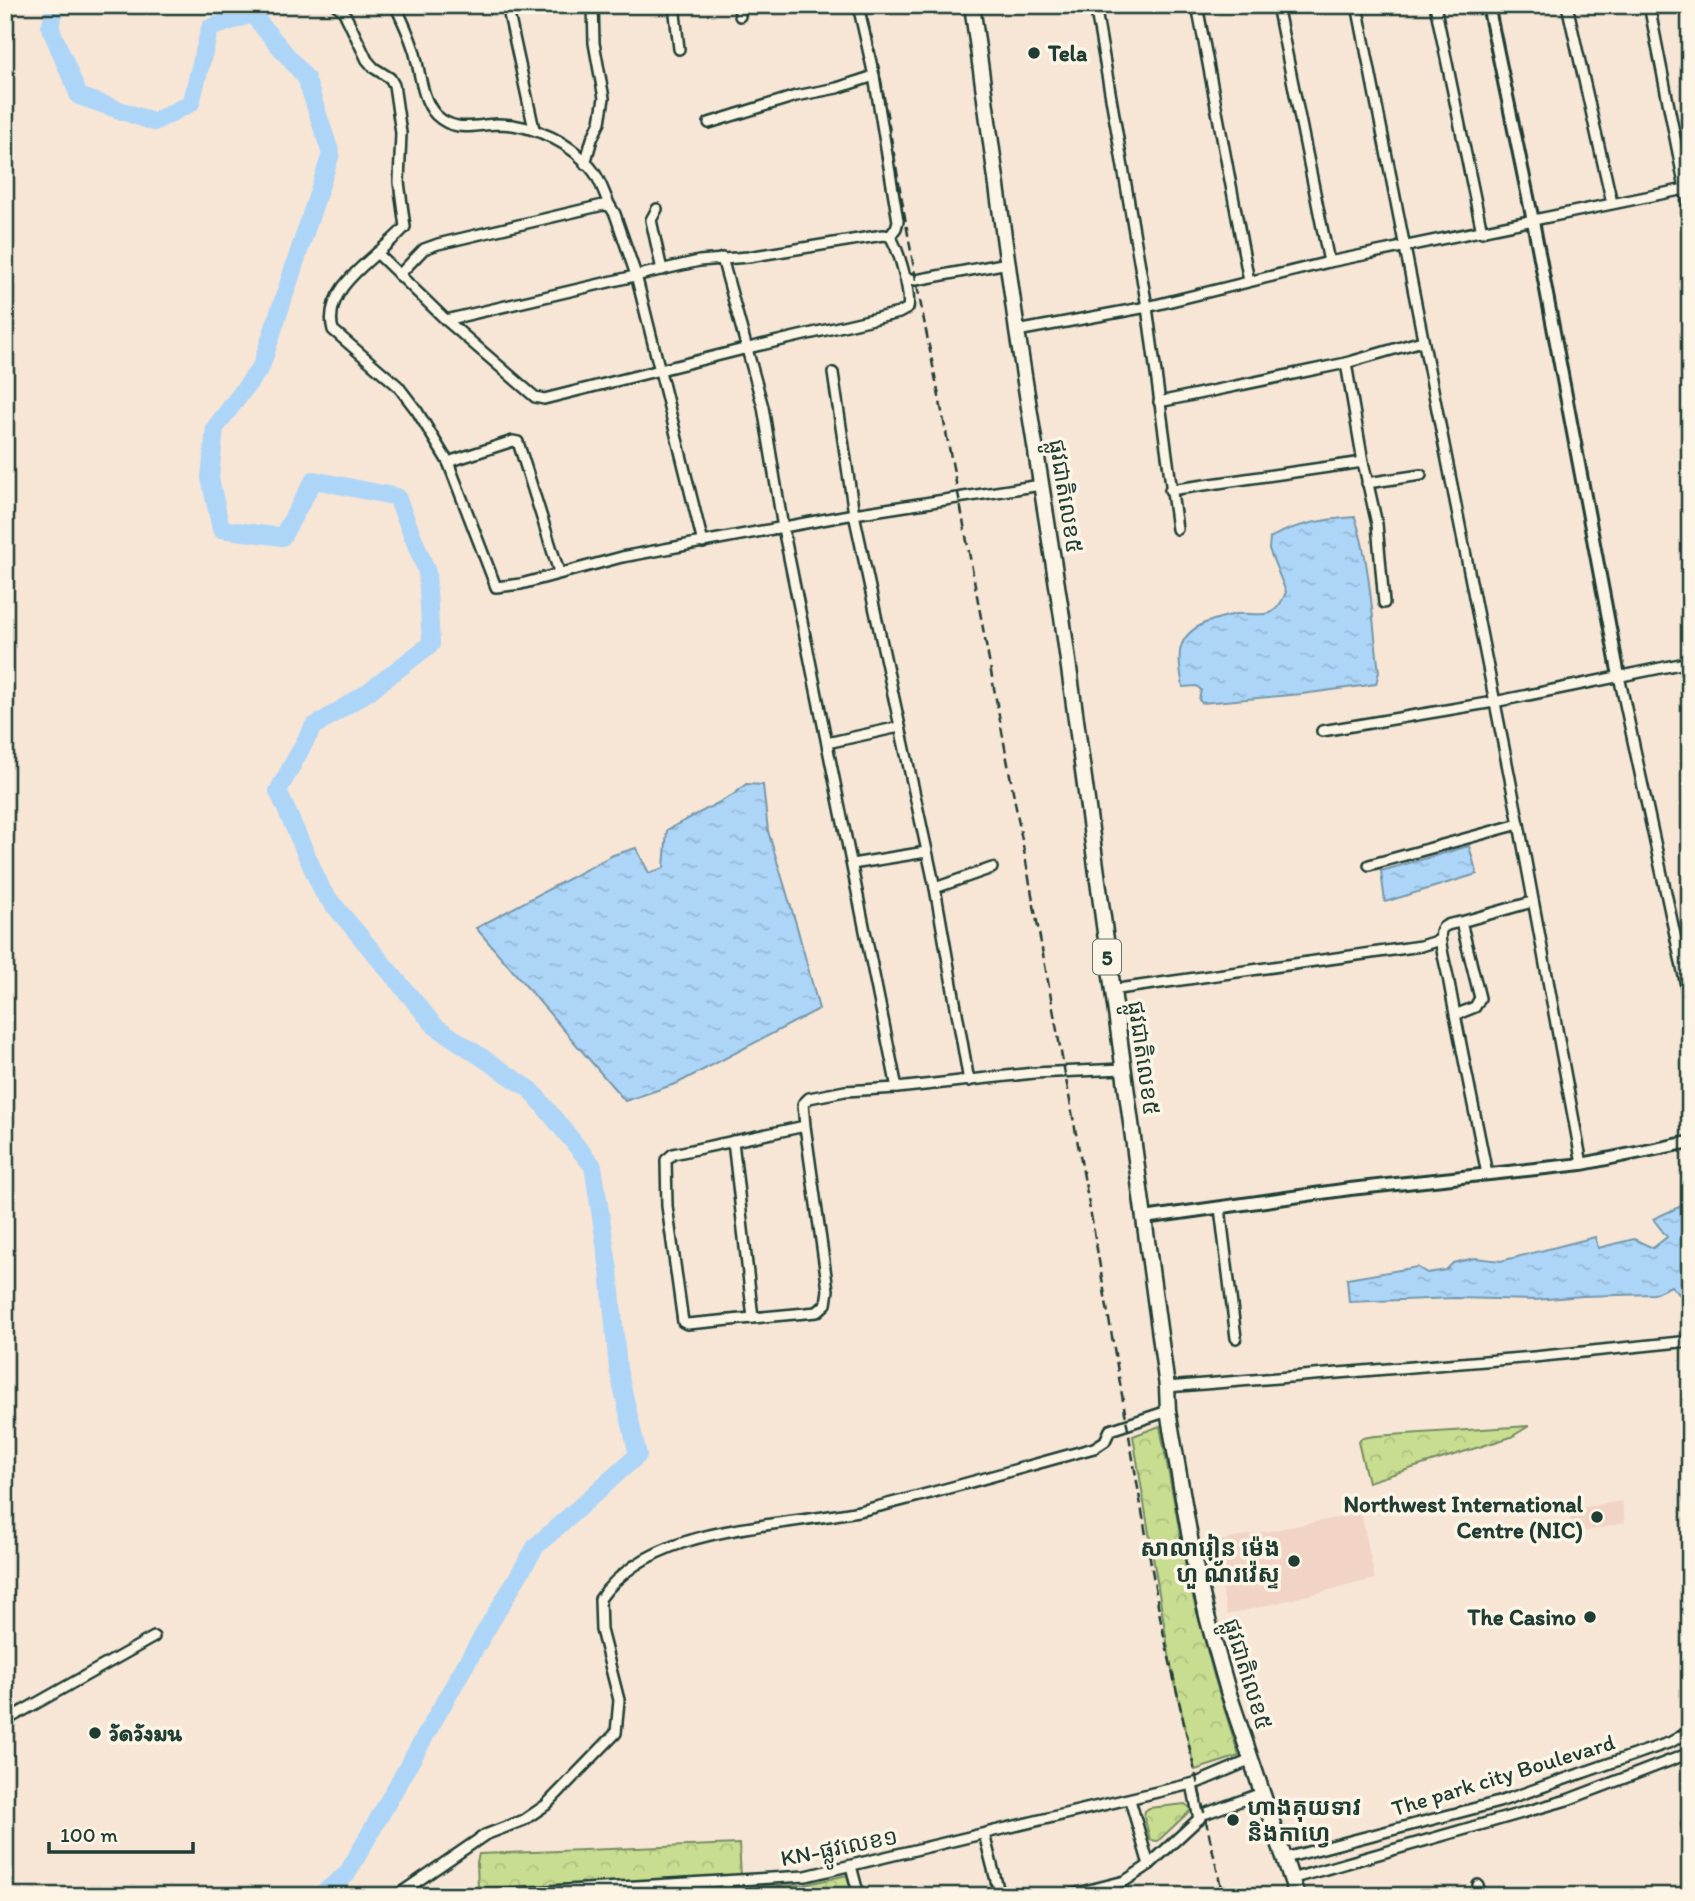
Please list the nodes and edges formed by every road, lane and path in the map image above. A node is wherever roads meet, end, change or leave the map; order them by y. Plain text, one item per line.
1 (336, 5) edge
2 (395, 5) edge
3 (507, 5) edge
4 (593, 5) edge
5 (674, 5) edge
6 (738, 5) edge
7 (858, 5) edge
8 (972, 5) edge
9 (1095, 5) edge
10 (1197, 5) edge
11 (1277, 5) edge
12 (1357, 5) edge
13 (1435, 5) edge
14 (1488, 5) edge
15 (1567, 5) edge
16 (1649, 5) edge
17 (740, 16) dead end
18 (679, 49) dead end
19 (874, 76) junction
20 (709, 122) dead end
21 (534, 129) junction
22 (585, 164) junction
23 (1687, 188) edge
24 (1612, 203) junction
25 (610, 206) junction
26 (657, 209) dead end
27 (1690, 214) edge
28 (1533, 221) junction
29 (1482, 232) junction
30 (890, 236) junction
31 (1404, 248) junction
32 (377, 253) junction
33 (722, 258) junction
34 (1329, 262) junction
35 (1008, 263) junction
36 (662, 270) junction
37 (399, 275) junction
38 (636, 275) junction
39 (905, 278) junction
40 (1249, 281) junction
41 (1147, 307) junction
42 (446, 320) junction
43 (1017, 331) junction
44 (1422, 341) junction
45 (748, 348) junction
46 (1346, 363) junction
47 (660, 371) junction
48 (833, 373) dead end
49 (1159, 402) junction
50 (449, 462) junction
51 (1363, 462) junction
52 (1421, 475) dead end
53 (1367, 483) junction
54 (1041, 485) junction
55 (1171, 490) junction
56 (854, 514) junction
57 (783, 528) junction
58 (1177, 529) dead end
59 (703, 543) junction
60 (559, 572) junction
61 (1384, 603) dead end
62 (1690, 662) edge
63 (1619, 676) junction
64 (1494, 702) junction
65 (899, 727) junction
66 (1322, 731) dead end
67 (827, 743) junction
68 (1519, 824) junction
69 (926, 852) junction
70 (852, 864) junction
71 (1369, 865) dead end
72 (992, 868) dead end
73 (935, 888) junction
74 (1532, 902) junction
75 (1461, 922) junction
76 (1440, 940) junction
77 (1111, 990) junction
78 (1690, 1004) edge
79 (1455, 1015) junction
80 (1122, 1069) junction
81 (969, 1080) junction
82 (897, 1088) junction
83 (805, 1126) junction
84 (733, 1141) junction
85 (1690, 1142) edge
86 (1582, 1164) junction
87 (1487, 1174) junction
88 (1220, 1208) junction
89 (1143, 1218) junction
90 (752, 1318) junction
91 (1236, 1338) dead end
92 (1690, 1341) edge
93 (1167, 1387) junction
94 (1168, 1411) junction
95 (154, 1637) dead end
96 (5, 1721) edge
97 (1690, 1731) edge
98 (1690, 1753) edge
99 (1251, 1760) junction
100 (1195, 1783) junction
101 (1262, 1793) junction
102 (1130, 1800) junction
103 (1690, 1814) edge
104 (1201, 1816) junction
105 (984, 1834) junction
106 (1690, 1838) edge
107 (1285, 1858) junction
108 (1149, 1865) junction
109 (851, 1866) junction
110 (1291, 1879) junction
111 (726, 1882) junction
112 (1478, 1885) dead end
113 (560, 1894) edge
114 (396, 1896) edge
115 (468, 1896) edge
116 (478, 1896) edge
117 (726, 1896) edge
118 (859, 1896) edge
119 (1000, 1896) edge
120 (1065, 1896) edge
121 (1297, 1896) edge
122 (1482, 1896) edge

1 - 32 street
2 - 21 street
3 - 21 street
4 - 22 street
5 - 18 street
6 - 17 street
7 - 19 street
8 - 35 highway, ផ្លូវជាតិលេខ៥ / 5
9 - 41 street
10 - 40 street
11 - 34 street
12 - 31 street
13 - 29 street
14 - 28 street
15 - 24 street
16 - 23 street
19 - 20 street
19 - 30 street
21 - 22 street
22 - 25 street
23 - 24 street
23 - 27 street
24 - 28 street
25 - 37 street
25 - 38 street
26 - 36 street
28 - 29 street
28 - 63 street
29 - 31 street
30 - 33 street
30 - 39 street
31 - 34 street
31 - 44 street
32 - 37 street
32 - 50 street
33 - 36 street
33 - 45 street
34 - 40 street
35 - 39 street
35 - 43 highway, ផ្លូវជាតិលេខ៥ / 5
36 - 38 street
37 - 42 street
38 - 42 street
38 - 47 street
39 - 45 street
40 - 41 street
41 - 43 street
41 - 49 street
42 - 47 street
43 - 54 highway, ផ្លូវជាតិលេខ៥ / 5
44 - 46 street
44 - 64 street
45 - 47 street
45 - 57 street
46 - 49 street
46 - 51 street
47 - 59 street
48 - 56 street
49 - 55 street
50 - 60 street
50 - 60 street
51 - 53 street
51 - 55 street
52 - 53 street
53 - 61 street
54 - 56 street
54 - 77 highway, ផ្លូវជាតិលេខ៥ / 5
55 - 58 street
56 - 57 street
56 - 65 street
57 - 59 street
57 - 67 street
59 - 60 street
62 - 63 street
63 - 64 street
63 - 78 street
64 - 66 street
64 - 68 street
65 - 67 street
65 - 69 street
67 - 70 street
68 - 71 street
68 - 74 street
69 - 70 street
69 - 73 street
70 - 82 street
72 - 73 street
73 - 81 street
74 - 75 street
74 - 86 street
75 - 76 street
75 - 79 street
76 - 77 street
76 - 79 street
77 - 80 highway, ផ្លូវជាតិលេខ៥ / 5
79 - 87 street
80 - 81 street
80 - 89 highway, ផ្លូវជាតិលេខ៥ / 5
81 - 82 street
82 - 83 street
83 - 84 street
83 - 90 street
84 - 90 street
84 - 90 street
85 - 86 street
86 - 87 street
87 - 88 street
88 - 89 street
88 - 91 street
89 - 93 highway, ផ្លូវជាតិលេខ៥ / 5
92 - 93 street
93 - 94 highway, ផ្លូវជាតិលេខ៥ / 5
94 - 99 highway, ផ្លូវជាតិលេខ៥ / 5
94 - 114 street
95 - 96 street
97 - 107 street, The park city Boulevard
98 - 110 street, The park city Boulevard
99 - 100 street, KN-ផ្លូវលេខ១
99 - 101 highway, ផ្លូវជាតិលេខ៥ / 5
100 - 102 street, KN-ផ្លូវលេខ១
100 - 104 street
101 - 104 street
101 - 107 highway, ផ្លូវជាតិលេខ៥ / 5
102 - 105 street, KN-ផ្លូវលេខ១
102 - 108 street
103 - 106 street
104 - 108 street
105 - 109 street, KN-ផ្លូវលេខ១
105 - 119 street
107 - 110 highway, ផ្លូវជាតិលេខ៥ / 5
108 - 120 street
109 - 111 street, KN-ផ្លូវលេខ១
109 - 118 street
110 - 121 highway, ផ្លូវជាតិលេខ៥ / 5
111 - 113 street, KN-ផ្លូវលេខ១
111 - 117 street
112 - 122 street
113 - 116 street, KN-ផ្លូវលេខ១
115 - 116 street, KN-ផ្លូវលេខ១

